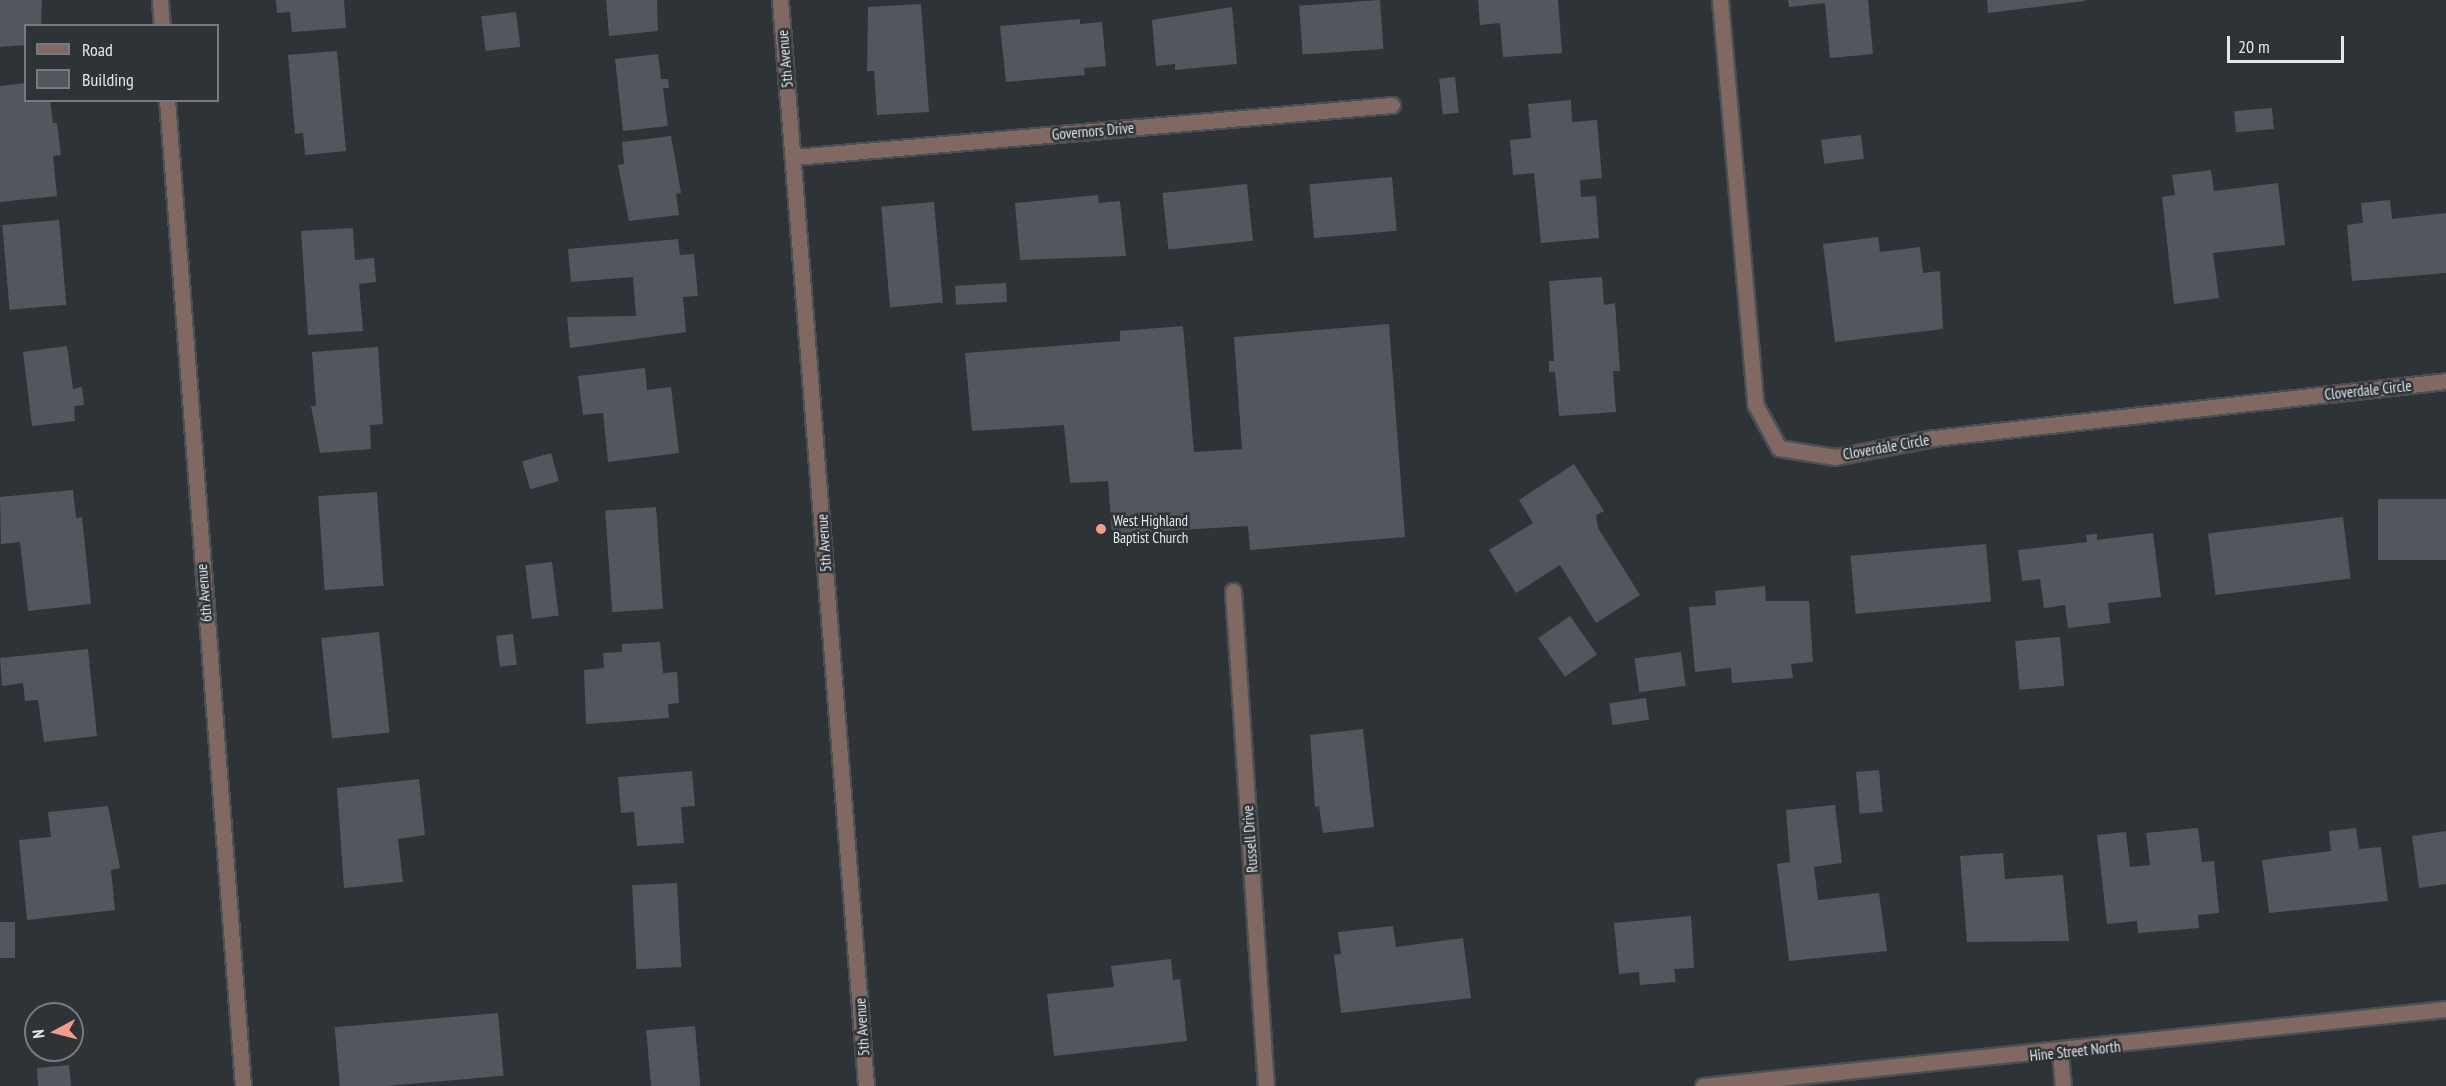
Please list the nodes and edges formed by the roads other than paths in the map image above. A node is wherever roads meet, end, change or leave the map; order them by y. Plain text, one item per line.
1 (160, 0) edge
2 (780, 0) edge
3 (1720, 0) edge
4 (162, 24) edge
5 (167, 102) edge
6 (1392, 105) dead end
7 (794, 157) junction
8 (2446, 381) edge
9 (1233, 591) dead end
10 (2446, 1009) edge
11 (2061, 1053) junction
12 (243, 1086) edge
13 (866, 1086) edge
14 (1266, 1086) edge
15 (1703, 1086) edge
16 (2064, 1086) edge

1 - 4 street
2 - 7 street, 5th Avenue
3 - 8 street, Cloverdale Circle
5 - 12 street, 6th Avenue
6 - 7 street, Governors Drive
7 - 13 street, 5th Avenue
9 - 14 street, Russell Drive
10 - 11 street, Hine Street North
11 - 15 street, Hine Street North
11 - 16 street

